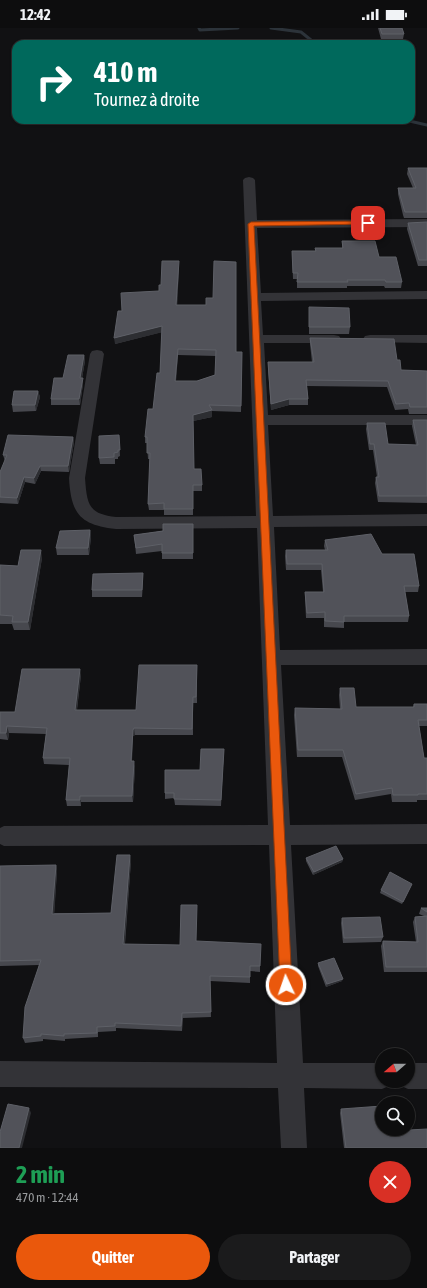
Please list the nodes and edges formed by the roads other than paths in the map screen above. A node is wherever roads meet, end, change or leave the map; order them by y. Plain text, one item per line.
1 (249, 180) dead end
2 (427, 223) edge
3 (251, 224) junction
4 (427, 295) edge
5 (254, 297) junction
6 (256, 339) junction
7 (427, 339) edge
8 (97, 354) dead end
9 (260, 420) junction
10 (427, 420) edge
11 (427, 520) edge
12 (265, 521) junction
13 (427, 656) edge
14 (271, 658) junction
15 (279, 834) junction
16 (427, 834) edge
17 (4, 836) dead end
18 (0, 1074) edge
19 (290, 1076) junction
20 (375, 1076) edge
21 (415, 1076) edge
22 (427, 1076) edge
23 (294, 1148) edge

1 - 3 street
2 - 3 street
3 - 5 street
4 - 5 street
5 - 6 street
6 - 7 street
6 - 9 street
8 - 12 street
9 - 10 street
9 - 12 street
11 - 12 street
12 - 14 street
13 - 14 street
14 - 15 street
15 - 16 street
15 - 17 street
15 - 19 street
18 - 19 street
19 - 20 street
19 - 23 street
21 - 22 street

